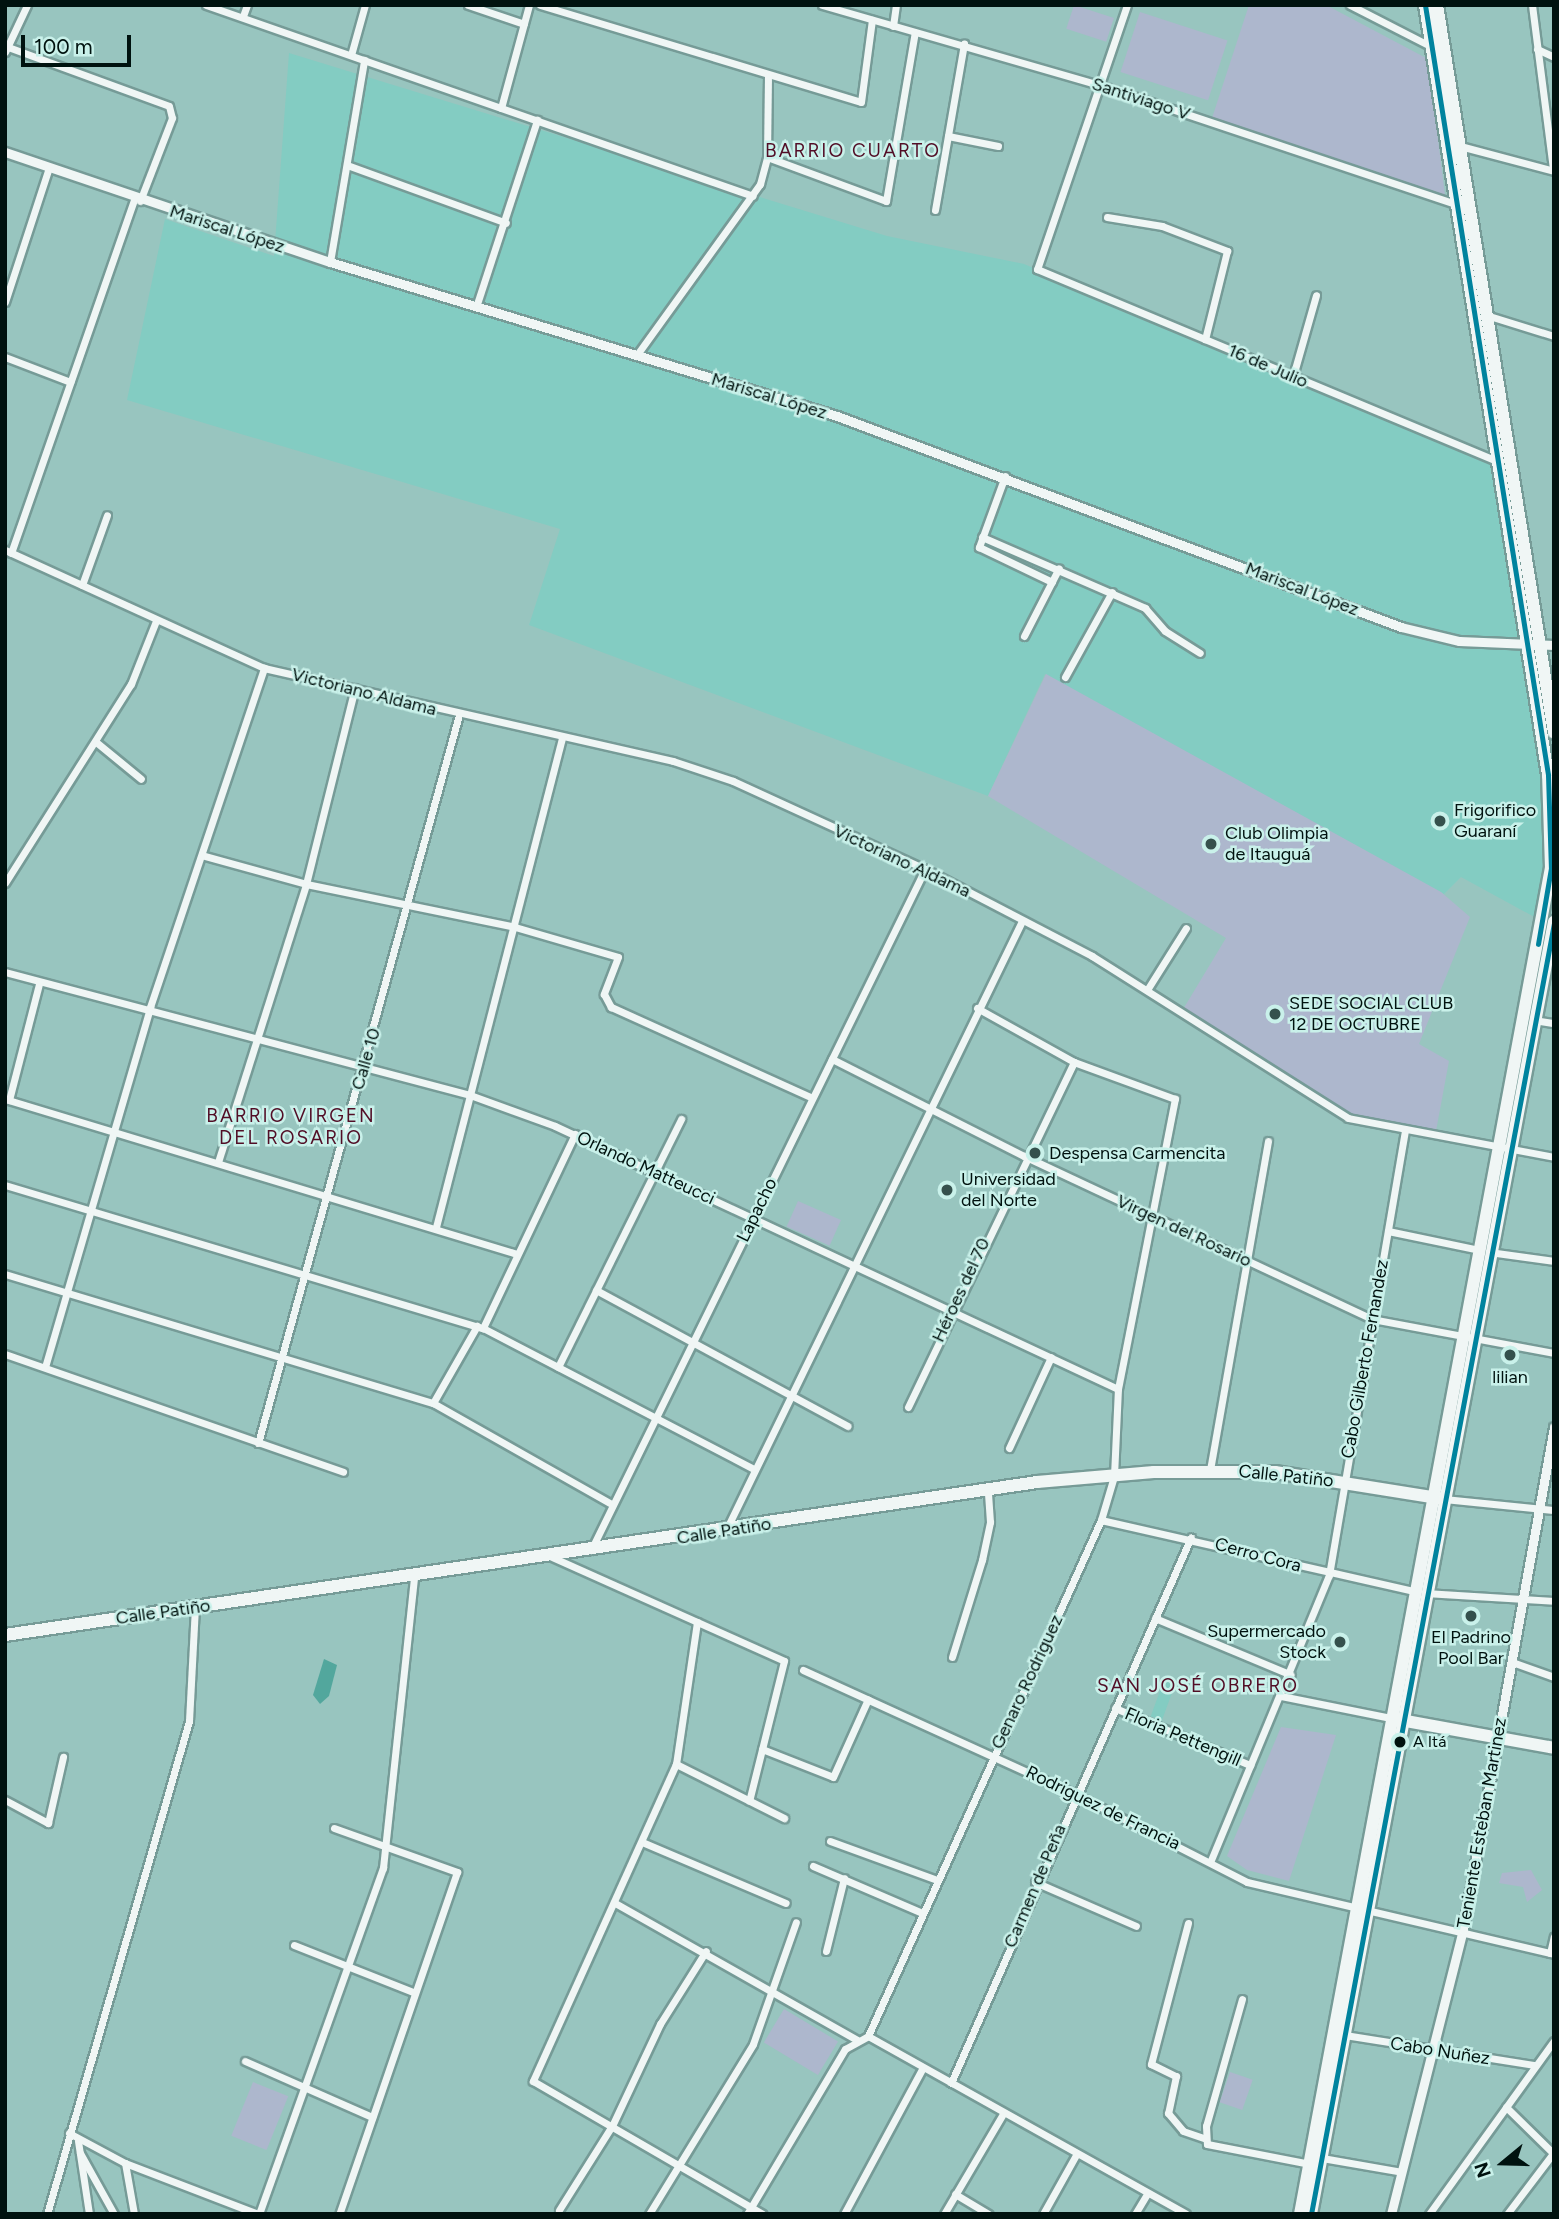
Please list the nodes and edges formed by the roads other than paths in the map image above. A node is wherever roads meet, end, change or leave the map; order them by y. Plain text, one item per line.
1 (27, 5) edge
2 (206, 5) edge
3 (247, 5) edge
4 (365, 5) edge
5 (468, 5) edge
6 (529, 5) edge
7 (540, 5) edge
8 (822, 5) edge
9 (896, 5) edge
10 (1127, 5) edge
11 (1350, 5) edge
12 (1425, 5) edge
13 (1437, 5) edge
14 (1532, 5) edge
15 (243, 16) junction
16 (872, 20) junction
17 (524, 24) junction
18 (893, 26) junction
19 (915, 32) junction
20 (964, 44) junction
21 (1432, 47) junction
22 (6, 49) edge
23 (1537, 49) junction
24 (351, 55) junction
25 (1554, 57) edge
26 (364, 60) junction
27 (768, 76) junction
28 (1100, 85) junction
29 (500, 108) junction
30 (537, 121) junction
31 (948, 136) junction
32 (1459, 145) junction
33 (998, 146) dead end
34 (5, 152) edge
35 (767, 158) junction
36 (346, 165) junction
37 (49, 167) junction
38 (1553, 170) edge
39 (753, 196) junction
40 (137, 200) junction
41 (1457, 205) junction
42 (935, 210) dead end
43 (1107, 217) dead end
44 (506, 222) junction
45 (330, 262) junction
46 (1316, 295) dead end
47 (5, 302) edge
48 (476, 307) junction
49 (1486, 314) junction
50 (1554, 336) edge
51 (1205, 340) junction
52 (636, 356) junction
53 (5, 357) edge
54 (1293, 376) junction
55 (70, 382) junction
56 (1499, 462) junction
57 (1005, 475) junction
58 (107, 515) dead end
59 (982, 537) junction
60 (8, 552) edge
61 (1059, 568) junction
62 (1052, 582) junction
63 (82, 585) junction
64 (1112, 592) junction
65 (156, 621) junction
66 (1024, 636) dead end
67 (1541, 644) edge
68 (1199, 653) dead end
69 (264, 668) junction
70 (1065, 677) dead end
71 (355, 688) junction
72 (459, 715) junction
73 (1554, 733) edge
74 (562, 738) junction
75 (96, 741) junction
76 (141, 779) dead end
77 (205, 856) junction
78 (925, 869) junction
79 (5, 883) edge
80 (306, 884) junction
81 (406, 906) junction
82 (1023, 921) junction
83 (1554, 922) edge
84 (515, 927) junction
85 (1186, 928) dead end
86 (5, 972) edge
87 (39, 984) junction
88 (1147, 990) junction
89 (150, 1007) junction
90 (977, 1008) junction
91 (1529, 1019) junction
92 (1554, 1023) edge
93 (255, 1037) junction
94 (832, 1059) junction
95 (1074, 1062) junction
96 (365, 1066) junction
97 (470, 1095) junction
98 (810, 1097) junction
99 (7, 1100) edge
100 (929, 1109) junction
101 (681, 1119) dead end
102 (1405, 1129) junction
103 (116, 1131) junction
104 (575, 1134) junction
105 (1268, 1141) dead end
106 (1504, 1145) junction
107 (1024, 1156) junction
108 (1554, 1157) edge
109 (218, 1162) junction
110 (656, 1173) junction
111 (5, 1185) edge
112 (326, 1193) junction
113 (91, 1210) junction
114 (1149, 1216) junction
115 (753, 1218) junction
116 (436, 1227) junction
117 (1388, 1231) junction
118 (1485, 1251) junction
119 (517, 1254) junction
120 (1247, 1260) junction
121 (1554, 1261) edge
122 (852, 1265) junction
123 (5, 1274) edge
124 (302, 1274) junction
125 (68, 1289) junction
126 (596, 1290) junction
127 (952, 1309) junction
128 (1372, 1319) junction
129 (480, 1327) junction
130 (1469, 1338) junction
131 (691, 1339) junction
132 (1554, 1353) edge
133 (5, 1354) edge
134 (1051, 1357) junction
135 (280, 1358) junction
136 (45, 1367) junction
137 (558, 1367) junction
138 (1118, 1389) junction
139 (790, 1392) junction
140 (433, 1403) junction
141 (908, 1407) dead end
142 (654, 1417) junction
143 (848, 1426) dead end
144 (1554, 1427) edge
145 (258, 1443) junction
146 (1009, 1448) dead end
147 (754, 1469) junction
148 (1210, 1470) junction
149 (343, 1472) dead end
150 (1114, 1476) junction
151 (1343, 1482) junction
152 (988, 1490) junction
153 (1438, 1499) junction
154 (610, 1503) junction
155 (1554, 1510) edge
156 (1539, 1512) junction
157 (1101, 1520) junction
158 (725, 1531) junction
159 (1191, 1537) junction
160 (591, 1551) junction
161 (552, 1557) junction
162 (1329, 1575) junction
163 (414, 1576) junction
164 (1420, 1592) junction
165 (1554, 1601) edge
166 (1521, 1602) junction
167 (195, 1608) junction
168 (1155, 1618) junction
169 (697, 1622) junction
170 (5, 1635) edge
171 (952, 1657) dead end
172 (1512, 1662) junction
173 (803, 1670) dead end
174 (1291, 1675) junction
175 (1554, 1677) edge
176 (1281, 1696) junction
177 (868, 1699) junction
178 (1115, 1708) junction
179 (1398, 1720) junction
180 (1497, 1739) junction
181 (1554, 1748) edge
182 (762, 1749) junction
183 (994, 1756) junction
184 (63, 1757) dead end
185 (676, 1764) junction
186 (1250, 1765) junction
187 (1075, 1794) junction
188 (5, 1800) edge
189 (749, 1801) junction
190 (784, 1818) dead end
191 (334, 1828) dead end
192 (830, 1841) dead end
193 (642, 1842) junction
194 (385, 1846) junction
195 (1211, 1860) junction
196 (813, 1866) dead end
197 (844, 1878) junction
198 (937, 1880) junction
199 (1035, 1882) junction
200 (615, 1903) junction
201 (786, 1903) dead end
202 (1361, 1910) junction
203 (922, 1913) junction
204 (796, 1923) dead end
205 (1188, 1923) dead end
206 (1136, 1926) dead end
207 (1463, 1930) junction
208 (1554, 1936) edge
209 (295, 1945) dead end
210 (706, 1951) junction
211 (826, 1951) dead end
212 (1552, 1953) edge
213 (346, 1965) junction
214 (772, 1991) junction
215 (415, 1993) junction
216 (1242, 1999) dead end
217 (868, 2035) junction
218 (1345, 2035) junction
219 (857, 2040) junction
220 (1554, 2041) edge
221 (1434, 2053) junction
222 (245, 2061) dead end
223 (1535, 2065) junction
224 (922, 2069) junction
225 (951, 2083) junction
226 (304, 2087) junction
227 (1506, 2107) junction
228 (1003, 2114) junction
229 (372, 2117) junction
230 (612, 2126) junction
231 (69, 2133) junction
232 (1206, 2138) junction
233 (78, 2141) junction
234 (79, 2153) junction
235 (1553, 2153) edge
236 (1076, 2155) junction
237 (1316, 2161) junction
238 (677, 2162) junction
239 (125, 2163) junction
240 (1402, 2172) junction
241 (956, 2194) junction
242 (1147, 2194) junction
243 (559, 2210) dead end
244 (749, 2210) edge
245 (47, 2214) edge
246 (89, 2214) edge
247 (114, 2214) edge
248 (134, 2214) edge
249 (258, 2214) edge
250 (339, 2214) edge
251 (649, 2214) edge
252 (762, 2214) edge
253 (844, 2214) edge
254 (944, 2214) edge
255 (988, 2214) edge
256 (1043, 2214) edge
257 (1135, 2214) edge
258 (1186, 2214) edge
259 (1300, 2214) edge
260 (1311, 2214) edge
261 (1391, 2214) edge
262 (1429, 2214) edge
263 (1507, 2214) edge

1 - 22 street
2 - 15 street
3 - 15 street
4 - 24 street
5 - 17 street
6 - 17 street
7 - 27 street
8 - 16 street, Santiviago V
9 - 18 street
10 - 28 street
11 - 21 street
12 - 21 main road
13 - 32 main road
14 - 23 street
15 - 24 street
16 - 18 street, Santiviago V
16 - 27 street
17 - 29 street
18 - 19 street, Santiviago V
19 - 20 street, Santiviago V
19 - 35 street
20 - 28 street, Santiviago V
20 - 31 street
21 - 41 main road
22 - 40 street
23 - 25 street
23 - 38 street
24 - 26 street
26 - 29 street
26 - 36 street
27 - 35 street
28 - 41 street, Santiviago V
28 - 51 street, 16 de Julio
29 - 30 street
30 - 39 street
30 - 44 street
31 - 33 street
31 - 42 street
32 - 38 street
32 - 49 main road
34 - 37 street, Mariscal López
35 - 39 street
36 - 44 street
36 - 45 street
37 - 40 street, Mariscal López
37 - 47 street
39 - 52 street
40 - 45 street, Mariscal López
40 - 55 street
41 - 56 main road
43 - 51 street
44 - 48 street
45 - 48 street, Mariscal López
46 - 54 street
48 - 52 street, Mariscal López
49 - 50 street
49 - 67 main road
51 - 54 street, 16 de Julio
52 - 57 street, Mariscal López
53 - 55 street
54 - 56 street, 16 de Julio
55 - 60 street
56 - 67 main road
57 - 59 street
57 - 67 street, Mariscal López
58 - 63 street
59 - 61 street
59 - 62 street
60 - 63 street, Victoriano Aldama
61 - 62 street
61 - 64 street
62 - 66 street
63 - 65 street, Victoriano Aldama
64 - 68 street
64 - 70 street
65 - 69 street, Victoriano Aldama
65 - 75 street
67 - 73 main road
67 - 91 main road
69 - 71 street, Victoriano Aldama
69 - 77 street
71 - 72 street, Victoriano Aldama
71 - 80 street
72 - 74 street, Victoriano Aldama
72 - 81 street, Calle 10
74 - 78 street, Victoriano Aldama
74 - 84 street
75 - 76 street
75 - 79 street
77 - 80 street
77 - 89 street
78 - 82 street, Victoriano Aldama
78 - 94 street, Lapacho
80 - 81 street
80 - 93 street
81 - 84 street
81 - 96 street, Calle 10
82 - 88 street, Victoriano Aldama
82 - 90 street
83 - 91 main road
84 - 97 street
84 - 98 street
85 - 88 street
86 - 87 street, Orlando Matteucci
87 - 89 street, Orlando Matteucci
87 - 99 street
88 - 102 street, Victoriano Aldama
89 - 93 street, Orlando Matteucci
89 - 103 street
90 - 95 street
90 - 100 street
91 - 92 street
91 - 106 main road
93 - 96 street, Orlando Matteucci
93 - 109 street
94 - 98 street, Lapacho
94 - 100 street, Virgen del Rosario
95 - 107 street, Héroes del 70
95 - 114 street, Genaro Rodriguez
96 - 97 street, Orlando Matteucci
96 - 112 street, Calle 10
97 - 104 street, Orlando Matteucci
97 - 116 street
98 - 115 street, Lapacho
99 - 103 street
100 - 107 street, Virgen del Rosario
100 - 122 street
101 - 110 street
102 - 106 street, Victoriano Aldama
102 - 117 street, Cabo Gilberto Fernandez
103 - 109 street
103 - 113 street
104 - 110 street, Orlando Matteucci
104 - 119 street
105 - 120 street
106 - 108 street, Victoriano Aldama
106 - 118 main road
107 - 114 street, Virgen del Rosario
107 - 127 street, Héroes del 70
109 - 112 street
110 - 115 street, Orlando Matteucci
110 - 126 street
111 - 113 street
112 - 116 street
112 - 124 street, Calle 10
113 - 124 street
113 - 125 street
114 - 120 street, Virgen del Rosario
114 - 138 street, Genaro Rodriguez
115 - 122 street, Orlando Matteucci
115 - 131 street, Lapacho
116 - 119 street
117 - 118 street
117 - 128 street, Cabo Gilberto Fernandez
118 - 121 street
118 - 130 main road
119 - 129 street
120 - 128 street, Virgen del Rosario
120 - 148 street
122 - 127 street, Orlando Matteucci
122 - 139 street
123 - 125 street
124 - 129 street
124 - 135 street, Calle 10
125 - 135 street
125 - 136 street
126 - 131 street
126 - 137 street
127 - 134 street, Orlando Matteucci
127 - 141 street, Héroes del 70
128 - 130 street, Virgen del Rosario
128 - 151 street, Cabo Gilberto Fernandez
129 - 137 street
129 - 140 street
130 - 132 street, Virgen del Rosario
130 - 153 main road
131 - 139 street
131 - 142 street, Lapacho
133 - 136 street
134 - 138 street, Orlando Matteucci
134 - 146 street
135 - 140 street
135 - 145 street, Calle 10
136 - 145 street
137 - 142 street
138 - 150 street, Genaro Rodriguez
139 - 143 street
139 - 147 street
140 - 154 street
142 - 147 street
142 - 154 street, Lapacho
144 - 156 street, Teniente Esteban Martinez
145 - 149 street
147 - 158 street
148 - 150 main road, Calle Patiño
148 - 151 main road, Calle Patiño
150 - 152 main road, Calle Patiño
150 - 157 street, Genaro Rodriguez
151 - 153 main road, Calle Patiño
151 - 162 street, Cabo Gilberto Fernandez
152 - 158 main road, Calle Patiño
152 - 171 street
153 - 156 street
153 - 164 main road
154 - 160 street, Lapacho
155 - 156 street
156 - 166 street, Teniente Esteban Martinez
157 - 159 street, Cerro Cora
157 - 183 street, Genaro Rodriguez
158 - 160 main road, Calle Patiño
159 - 162 street, Cerro Cora
159 - 168 street, Carmen de Peña
160 - 161 main road, Calle Patiño
161 - 163 main road, Calle Patiño
161 - 169 street
162 - 164 street, Cerro Cora
162 - 174 street, Cabo Gilberto Fernandez
163 - 167 main road, Calle Patiño
163 - 194 street
164 - 166 street, Cerro Cora
164 - 179 main road
165 - 166 street, Cerro Cora
166 - 172 street, Teniente Esteban Martinez
167 - 170 main road, Calle Patiño
167 - 231 street
168 - 174 street
168 - 178 street, Carmen de Peña
169 - 182 street
169 - 185 street
172 - 175 street
172 - 180 street, Teniente Esteban Martinez
173 - 177 street, Rodriguez de Francia
174 - 176 street, Cabo Gilberto Fernandez
176 - 179 street
176 - 186 street, Cabo Gilberto Fernandez
177 - 182 street
177 - 183 street, Rodriguez de Francia
178 - 186 street, Floria Pettengill
178 - 187 street, Carmen de Peña
179 - 180 main road
179 - 202 main road
180 - 181 main road
180 - 207 street, Teniente Esteban Martinez
182 - 189 street
183 - 187 street, Rodriguez de Francia
183 - 198 street, Genaro Rodriguez
184 - 188 street
185 - 189 street
185 - 193 street
186 - 195 street, Cabo Gilberto Fernandez
187 - 195 street, Rodriguez de Francia
187 - 199 street, Carmen de Peña
189 - 190 street
191 - 194 street
192 - 198 street
193 - 200 street
193 - 201 street
194 - 213 street
194 - 215 street
195 - 202 street, Rodriguez de Francia
196 - 197 street
197 - 203 street
197 - 211 street
198 - 203 street, Genaro Rodriguez
199 - 206 street
199 - 225 street, Carmen de Peña
200 - 210 street
200 - 230 street
202 - 207 street, Rodriguez de Francia
202 - 218 main road
202 - 237 main road
203 - 217 street, Genaro Rodriguez
204 - 214 street
205 - 232 street
207 - 212 street, Rodriguez de Francia
207 - 221 street, Teniente Esteban Martinez
208 - 212 street
209 - 213 street
210 - 214 street
210 - 230 street
213 - 215 street
213 - 226 street
214 - 219 street
214 - 238 street
215 - 229 street
216 - 232 street
217 - 219 street
217 - 224 street
218 - 221 street, Cabo Nuñez
218 - 237 main road
219 - 244 street
220 - 223 street
221 - 223 street, Cabo Nuñez
221 - 240 street, Teniente Esteban Martinez
222 - 226 street
223 - 227 street
224 - 225 street
224 - 253 street
225 - 228 street
226 - 229 street
226 - 249 street
227 - 235 street
227 - 262 street
228 - 236 street
228 - 241 street
229 - 250 street
230 - 238 street
230 - 243 street
231 - 233 street
231 - 245 street
232 - 237 street
233 - 234 street
233 - 239 street
234 - 246 street
234 - 247 street
235 - 263 street
236 - 242 street
236 - 256 street
237 - 240 street
237 - 259 main road
237 - 260 main road
238 - 244 street
238 - 251 street
239 - 248 street
239 - 249 street
240 - 261 street, Teniente Esteban Martinez
241 - 254 street
241 - 255 street
242 - 257 street
242 - 258 street
244 - 252 street

